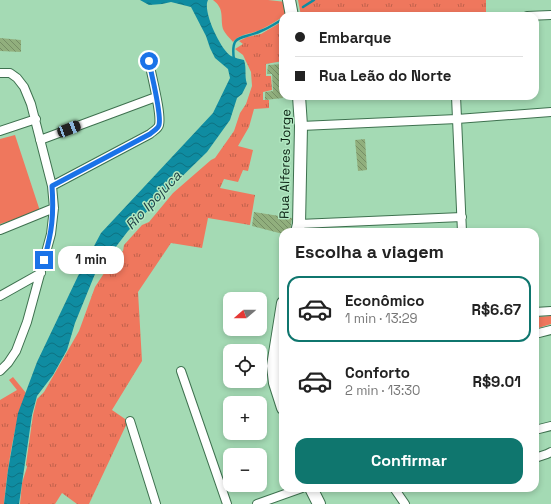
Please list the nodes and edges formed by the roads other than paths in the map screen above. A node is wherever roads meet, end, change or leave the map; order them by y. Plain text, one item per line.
1 (289, 0) edge
2 (291, 12) edge
3 (551, 15) edge
4 (539, 16) edge
5 (149, 61) dead end
6 (0, 73) edge
7 (156, 97) junction
8 (299, 100) edge
9 (456, 100) edge
10 (551, 112) edge
11 (36, 119) junction
12 (457, 119) junction
13 (301, 126) junction
14 (0, 131) edge
15 (40, 140) junction
16 (52, 186) junction
17 (54, 208) junction
18 (462, 217) junction
19 (298, 228) edge
20 (462, 228) edge
21 (0, 230) edge
22 (41, 272) junction
23 (0, 296) edge
24 (551, 311) edge
25 (539, 312) edge
26 (551, 330) edge
27 (539, 333) edge
28 (279, 334) edge
29 (0, 371) edge
30 (181, 372) dead end
31 (279, 396) edge
32 (130, 421) dead end
33 (551, 426) edge
34 (539, 429) edge
35 (550, 455) edge
36 (539, 457) edge
37 (291, 492) edge
38 (313, 492) edge
39 (397, 492) edge
40 (156, 504) edge
41 (227, 504) edge
42 (258, 504) edge
43 (319, 504) edge
44 (405, 504) edge

1 - 2 street
3 - 4 street
5 - 7 street
6 - 11 street
7 - 15 street
7 - 16 street
8 - 13 street, Rua Alferes Jorge
9 - 12 street
10 - 12 street
11 - 14 street
11 - 15 street
12 - 13 street
12 - 18 street
13 - 19 street, Rua Alferes Jorge
15 - 16 street
16 - 17 street
17 - 21 street
17 - 22 street
18 - 19 street
18 - 20 street
22 - 23 street
22 - 29 street
24 - 25 street
26 - 27 street
28 - 31 street
30 - 41 street
32 - 40 street
33 - 34 street
35 - 36 street
37 - 42 street
38 - 43 street
39 - 44 street

